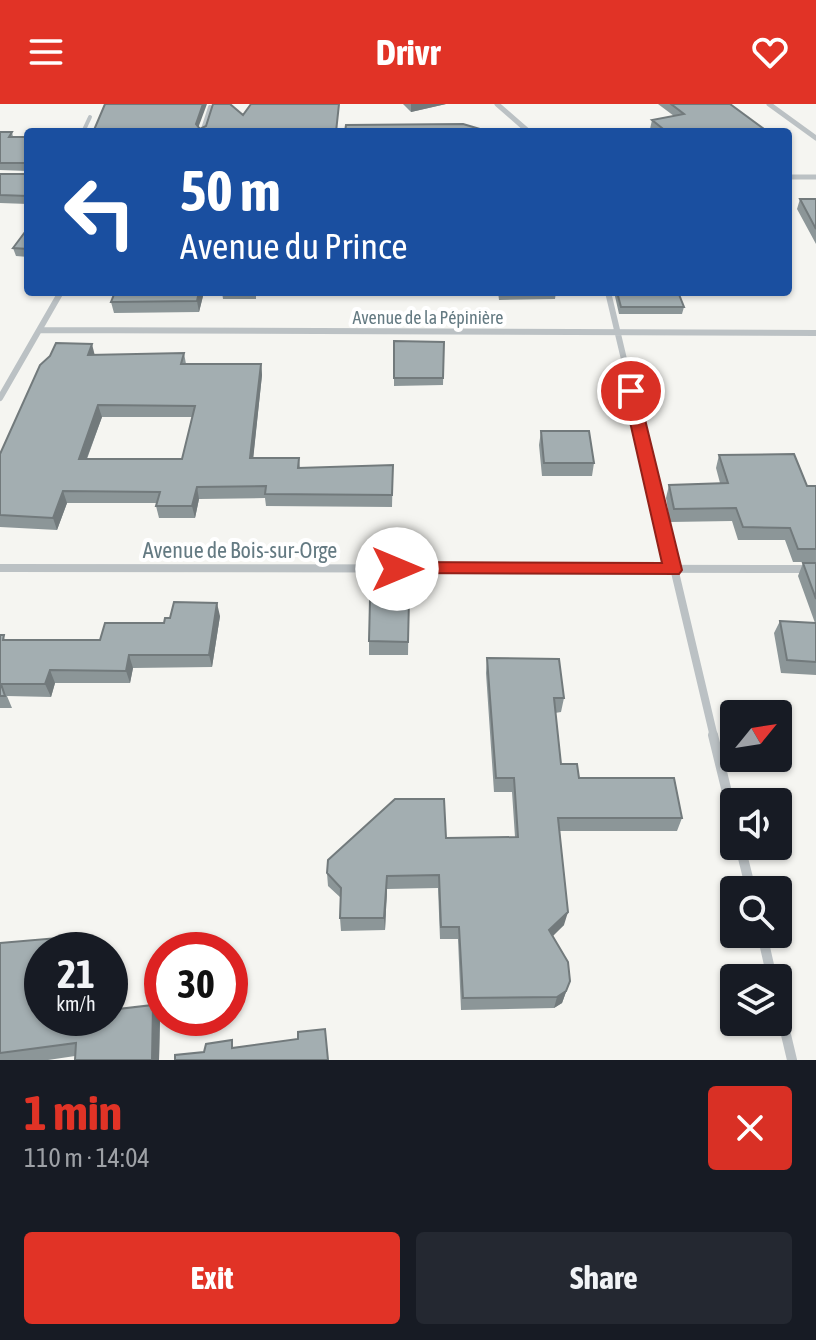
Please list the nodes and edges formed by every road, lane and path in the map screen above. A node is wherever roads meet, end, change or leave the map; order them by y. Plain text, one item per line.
1 (497, 104) edge
2 (769, 104) edge
3 (210, 107) edge
4 (90, 117) dead end
5 (85, 128) edge
6 (203, 128) edge
7 (524, 128) edge
8 (816, 138) edge
9 (792, 177) edge
10 (816, 177) edge
11 (59, 296) edge
12 (609, 296) edge
13 (40, 330) junction
14 (617, 332) junction
15 (816, 333) edge
16 (0, 398) edge
17 (0, 568) edge
18 (816, 569) edge
19 (673, 570) junction
20 (726, 788) edge
21 (786, 1036) edge
22 (792, 1060) edge

1 - 7 street
2 - 8 street
3 - 6 lane
4 - 5 lane
9 - 10 street
11 - 13 street
12 - 14 street
13 - 14 street, Avenue de la Pépinière
13 - 16 street
14 - 15 street, Avenue de la Pépinière
14 - 19 street
17 - 19 street, Avenue de Bois-sur-Orge
18 - 19 street, Avenue de Bois-sur-Orge
19 - 20 street
21 - 22 street

